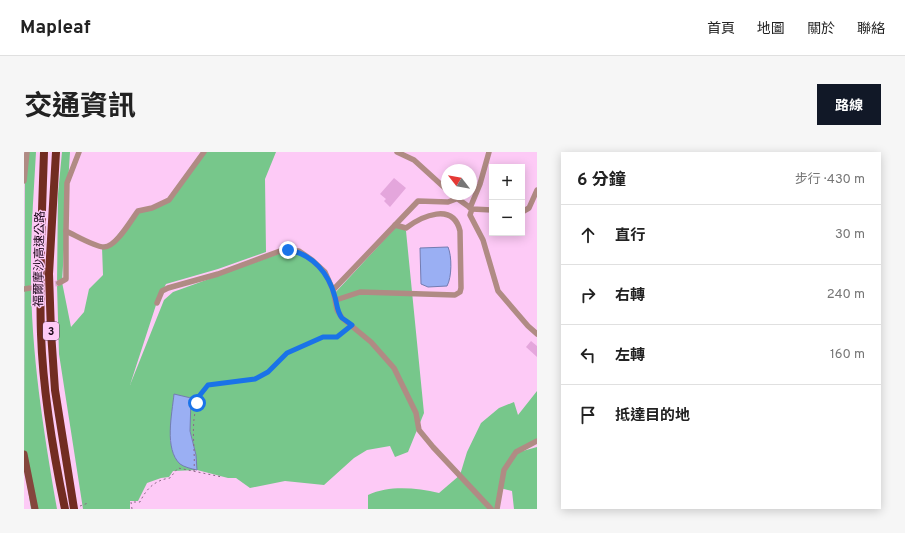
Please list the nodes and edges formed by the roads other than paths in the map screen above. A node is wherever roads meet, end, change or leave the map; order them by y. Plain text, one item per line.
1 (28, 152) edge
2 (44, 152) edge
3 (56, 152) edge
4 (79, 152) edge
5 (204, 152) edge
6 (397, 152) edge
7 (489, 152) edge
8 (24, 181) edge
9 (441, 185) edge
10 (537, 190) edge
11 (453, 200) edge
12 (458, 200) edge
13 (471, 208) junction
14 (489, 210) edge
15 (525, 210) edge
16 (395, 225) junction
17 (66, 231) junction
18 (59, 283) dead end
19 (333, 290) junction
20 (336, 300) junction
21 (157, 303) dead end
22 (537, 334) edge
23 (537, 441) edge
24 (24, 454) edge
25 (76, 508) edge
26 (35, 509) edge
27 (65, 509) edge
28 (491, 509) edge
29 (497, 509) edge

1 - 8 street
2 - 27 highway, 福爾摩沙高速公路 / 3
3 - 25 highway, 福爾摩沙高速公路 / 3
4 - 17 street
5 - 17 street
6 - 9 street
7 - 13 street
10 - 15 street
11 - 16 street
12 - 13 street
13 - 14 street
13 - 22 street
16 - 19 street
16 - 20 street
17 - 18 street
19 - 20 street
19 - 21 street
20 - 28 street
23 - 29 street
24 - 26 main road

